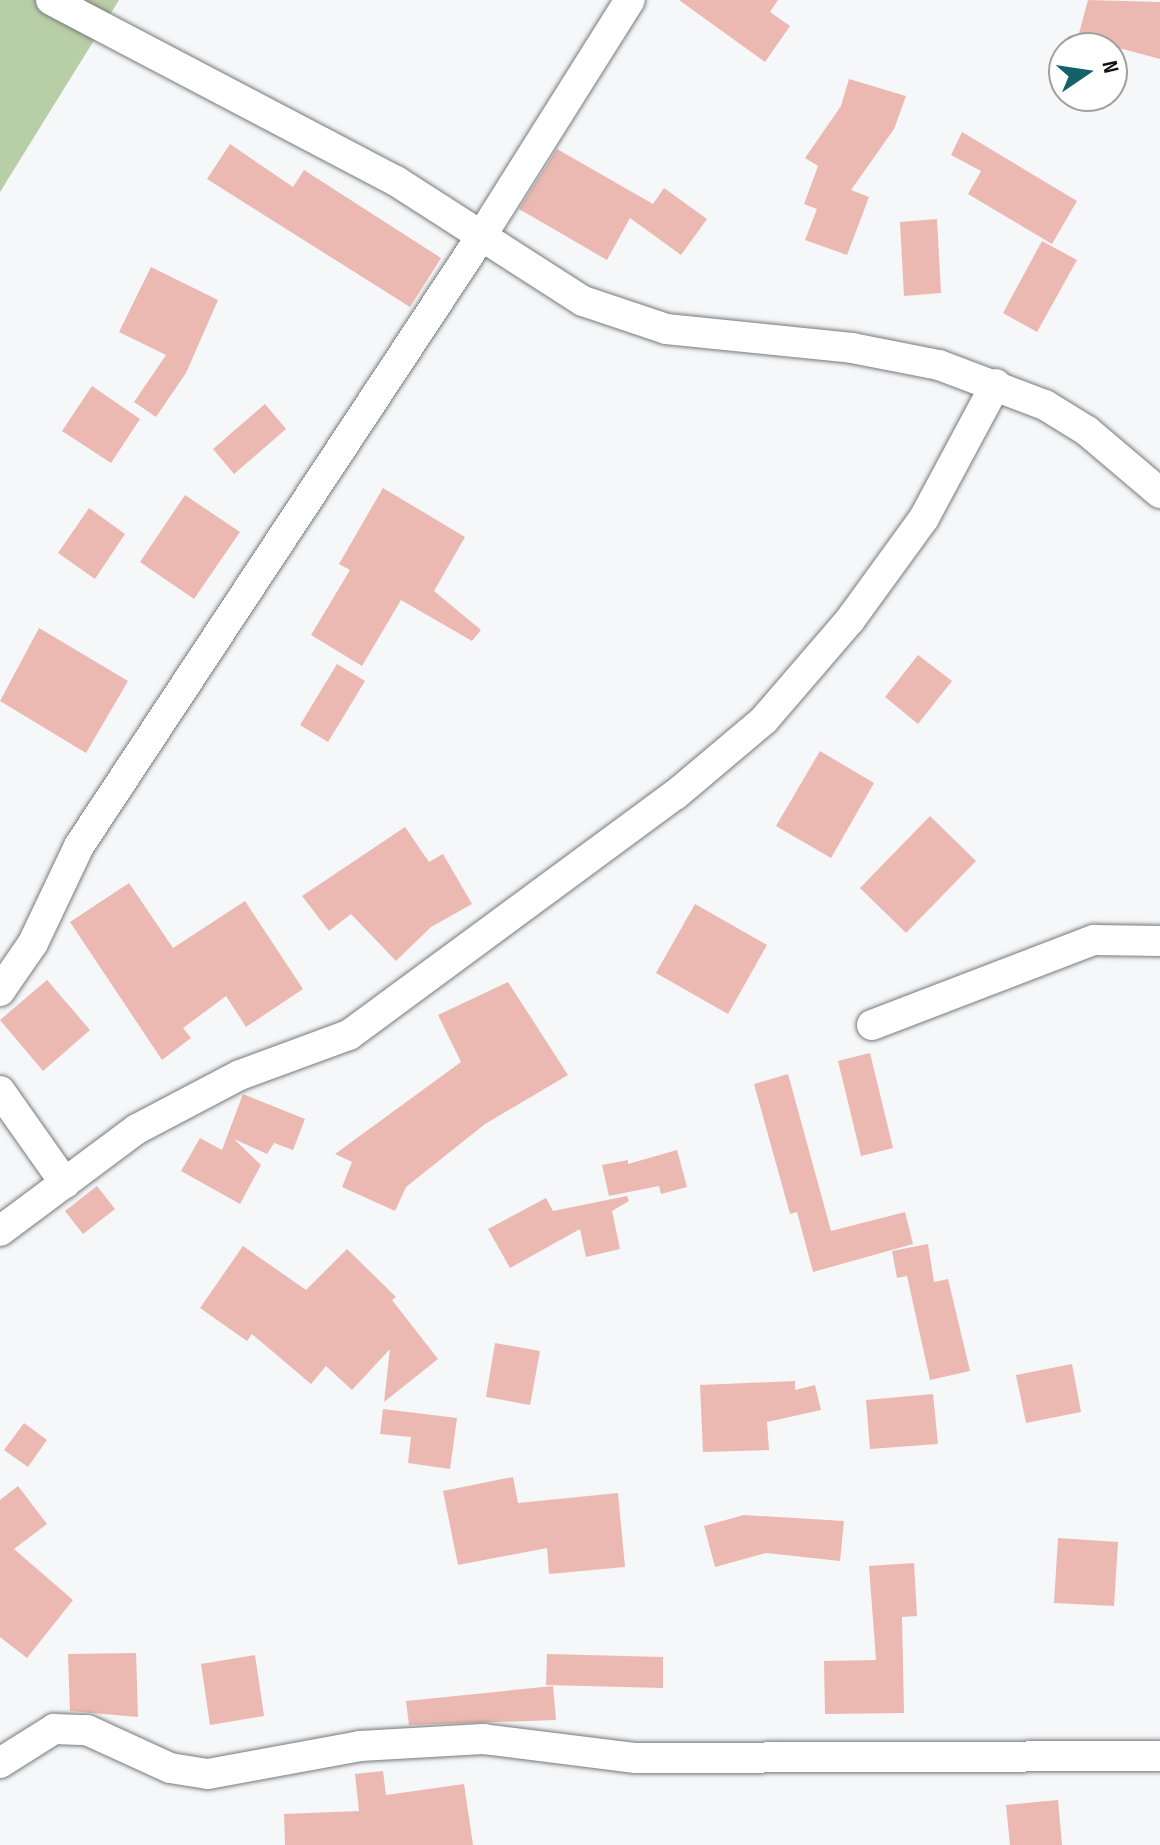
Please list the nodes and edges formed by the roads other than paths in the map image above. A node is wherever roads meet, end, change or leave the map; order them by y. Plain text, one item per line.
1 (51, 0) edge
2 (630, 0) edge
3 (480, 238) junction
4 (996, 384) junction
5 (1160, 493) edge
6 (1160, 941) edge
7 (0, 991) edge
8 (872, 1025) dead end
9 (0, 1091) edge
10 (65, 1183) junction
11 (0, 1231) edge
12 (1160, 1756) edge
13 (0, 1763) edge

1 - 3 street
2 - 3 street
3 - 4 street
3 - 7 street
4 - 5 street
4 - 10 street
6 - 8 street
9 - 10 street
10 - 11 street
12 - 13 street

